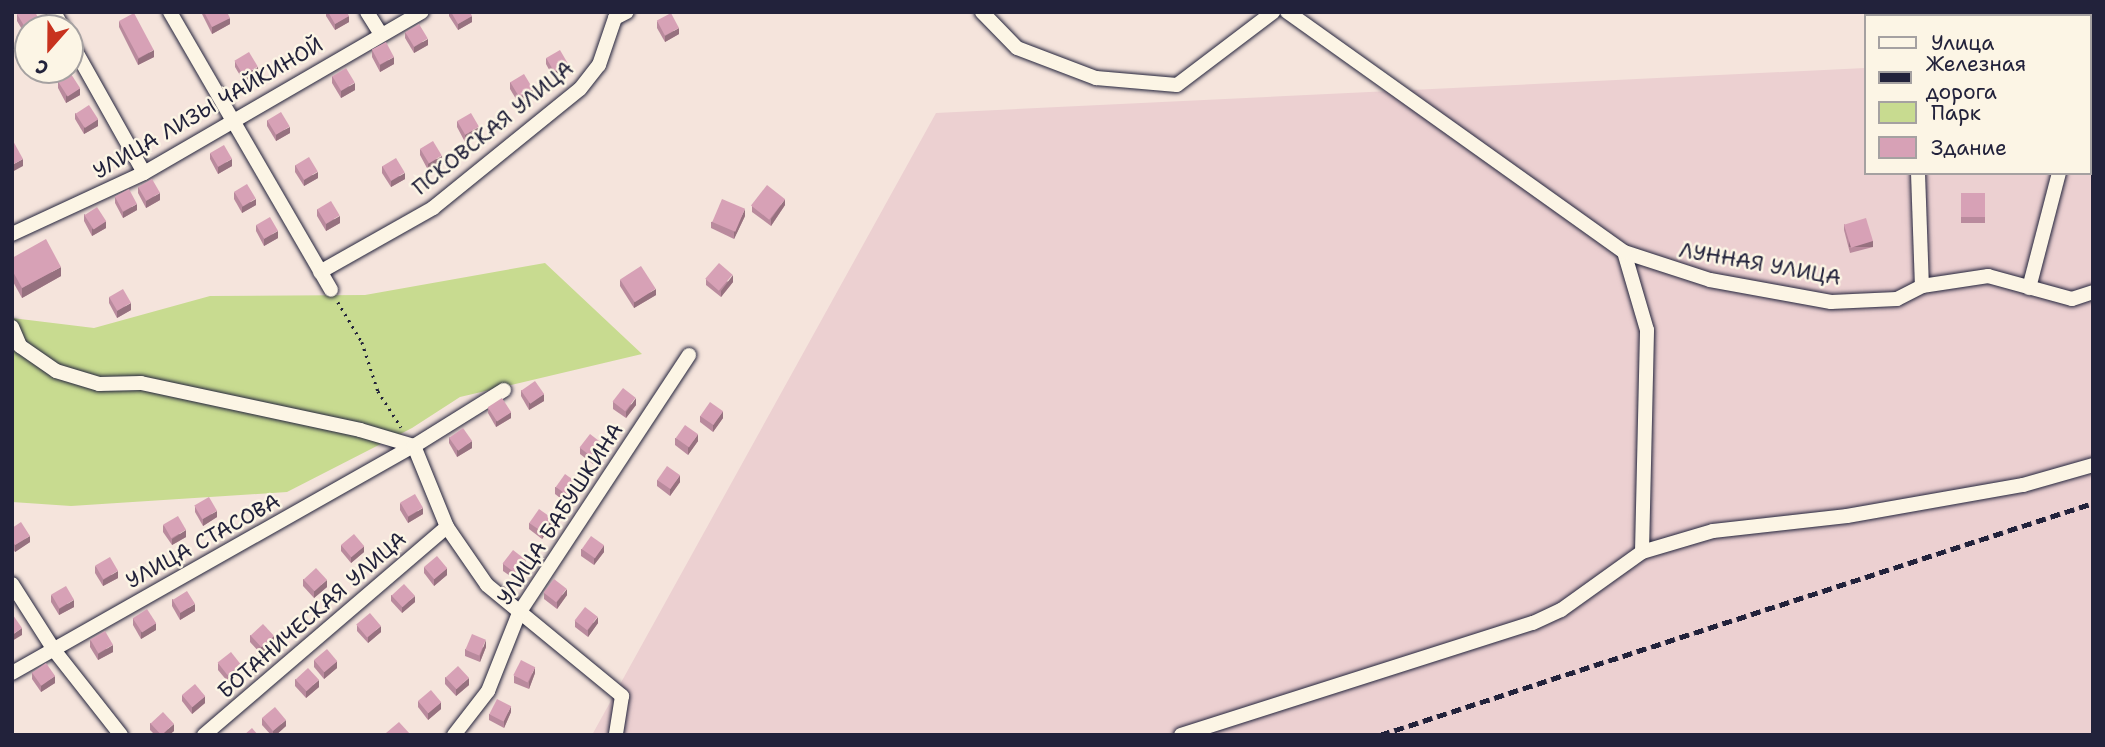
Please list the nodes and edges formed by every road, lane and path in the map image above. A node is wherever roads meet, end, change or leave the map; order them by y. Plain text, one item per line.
1 (170, 12) edge
2 (367, 12) edge
3 (422, 12) edge
4 (982, 12) edge
5 (1273, 12) edge
6 (1287, 12) edge
7 (618, 14) edge
8 (381, 34) junction
9 (84, 66) edge
10 (232, 119) junction
11 (144, 173) junction
12 (1918, 175) edge
13 (2058, 175) edge
14 (12, 234) edge
15 (1624, 252) junction
16 (320, 272) junction
17 (1922, 286) junction
18 (2029, 288) junction
19 (331, 290) joint
20 (2093, 292) edge
21 (12, 327) edge
22 (689, 355) dead end
23 (504, 390) dead end
24 (414, 446) junction
25 (2093, 465) edge
26 (447, 527) junction
27 (1642, 552) junction
28 (12, 584) edge
29 (519, 613) junction
30 (54, 650) junction
31 (12, 673) edge
32 (121, 735) edge
33 (204, 735) edge
34 (454, 735) edge
35 (616, 735) edge
36 (1181, 735) edge

1 - 10 street
2 - 8 street
3 - 8 street, УЛИЦА ЛИЗЫ ЧАЙКИНОЙ
4 - 5 street
6 - 15 street, ЛУННАЯ УЛИЦА
7 - 16 street, ПСКОВСКАЯ УЛИЦА
8 - 10 street, УЛИЦА ЛИЗЫ ЧАЙКИНОЙ
9 - 11 street
10 - 11 street, УЛИЦА ЛИЗЫ ЧАЙКИНОЙ
10 - 16 street
11 - 14 street, УЛИЦА ЛИЗЫ ЧАЙКИНОЙ
12 - 17 street
13 - 18 street
15 - 17 street, ЛУННАЯ УЛИЦА
15 - 27 street
16 - 19 street
17 - 18 street, ЛУННАЯ УЛИЦА
18 - 20 street, ЛУННАЯ УЛИЦА
19 - 24 path
21 - 24 street
22 - 29 street, УЛИЦА БАБУШКИНА
23 - 24 street, УЛИЦА СТАСОВА
24 - 26 street
24 - 30 street, УЛИЦА СТАСОВА
25 - 27 street
26 - 29 street
26 - 33 street, БОТАНИЧЕСКАЯ УЛИЦА
27 - 36 street
28 - 30 street
29 - 34 street, УЛИЦА БАБУШКИНА
29 - 35 street
30 - 31 street, УЛИЦА СТАСОВА
30 - 32 street

